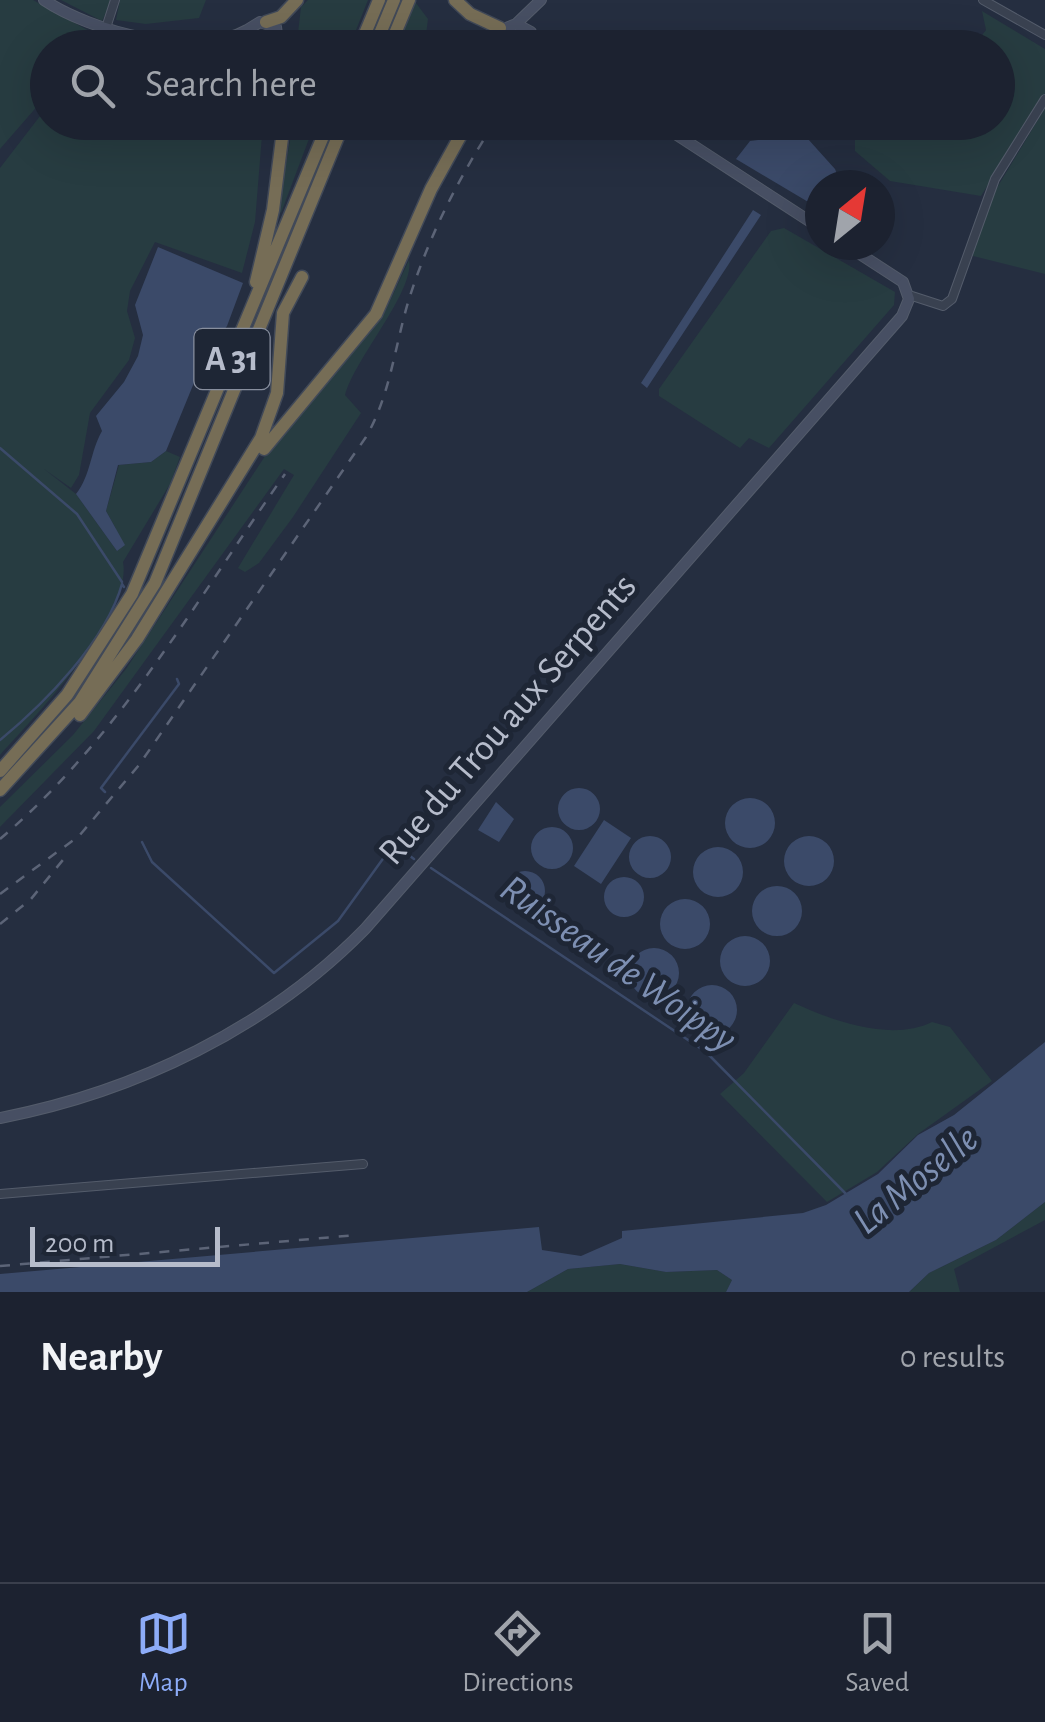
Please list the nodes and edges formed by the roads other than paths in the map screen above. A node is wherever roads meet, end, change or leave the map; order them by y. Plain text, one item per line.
1 (44, 0) edge
2 (115, 0) edge
3 (296, 0) edge
4 (378, 0) edge
5 (394, 0) edge
6 (410, 0) edge
7 (455, 0) edge
8 (983, 0) edge
9 (536, 4) edge
10 (266, 22) junction
11 (522, 26) junction
12 (500, 28) joint
13 (102, 30) edge
14 (104, 30) edge
15 (247, 30) edge
16 (277, 30) edge
17 (366, 30) edge
18 (382, 30) edge
19 (398, 30) edge
20 (525, 30) edge
21 (1045, 36) edge
22 (1045, 99) edge
23 (282, 140) edge
24 (322, 140) edge
25 (337, 140) edge
26 (458, 140) edge
27 (685, 140) edge
28 (805, 218) edge
29 (869, 260) edge
30 (302, 277) dead end
31 (909, 294) junction
32 (252, 311) junction
33 (232, 491) junction
34 (31, 760) junction
35 (0, 771) edge
36 (0, 790) edge
37 (0, 1118) edge
38 (363, 1164) dead end
39 (0, 1194) edge

1 - 13 street
2 - 14 street
3 - 10 highway
4 - 17 highway
5 - 18 highway
6 - 19 highway
7 - 12 highway
8 - 21 street
9 - 11 street
10 - 15 street
10 - 16 street
11 - 12 street
11 - 20 street
22 - 31 street
23 - 32 highway
24 - 32 highway, A 31
25 - 34 highway, A 31
26 - 33 highway
27 - 28 street
29 - 31 street
30 - 33 highway
31 - 37 street, Rue du Trou aux Serpents
32 - 35 highway, A 31
33 - 34 highway
34 - 36 highway, A 31
38 - 39 street

